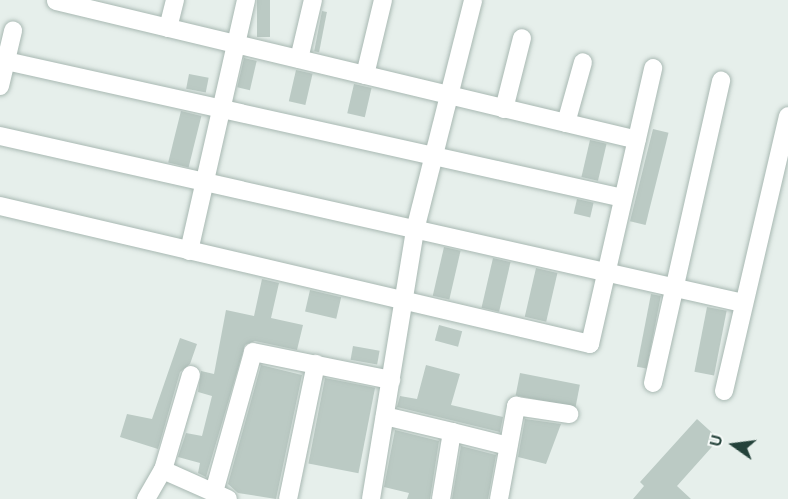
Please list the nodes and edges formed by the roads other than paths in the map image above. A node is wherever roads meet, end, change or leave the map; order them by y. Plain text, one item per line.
1 (175, 0) edge
2 (246, 0) edge
3 (312, 0) edge
4 (383, 0) edge
5 (473, 0) edge
6 (56, 1) edge
7 (96, 5) edge
8 (168, 28) junction
9 (13, 31) dead end
10 (522, 38) dead end
11 (236, 44) junction
12 (299, 59) junction
13 (6, 61) junction
14 (583, 62) dead end
15 (653, 68) dead end
16 (365, 75) junction
17 (721, 81) dead end
18 (0, 86) edge
19 (449, 96) junction
20 (220, 107) junction
21 (504, 109) junction
22 (788, 116) edge
23 (566, 123) junction
24 (0, 136) edge
25 (637, 140) junction
26 (434, 157) junction
27 (204, 180) junction
28 (623, 198) junction
29 (0, 206) edge
30 (415, 230) junction
31 (189, 251) junction
32 (607, 272) junction
33 (675, 287) junction
34 (402, 300) junction
35 (743, 303) junction
36 (316, 364) junction
37 (191, 375) dead end
38 (391, 380) junction
39 (653, 383) dead end
40 (724, 391) dead end
41 (568, 414) dead end
42 (385, 416) junction
43 (452, 432) junction
44 (508, 446) junction
45 (163, 470) junction
46 (221, 495) edge
47 (146, 499) edge
48 (288, 499) edge
49 (371, 499) edge
50 (441, 499) edge
51 (499, 499) edge

1 - 8 street
2 - 11 street
3 - 12 street
4 - 16 street
5 - 19 street
6 - 7 street
7 - 8 street
8 - 11 street
9 - 13 street
10 - 21 street
11 - 12 street
11 - 20 street
12 - 16 street
13 - 18 street
13 - 20 street
14 - 23 street
15 - 25 street
16 - 19 street
17 - 33 street
19 - 21 street
19 - 26 street
20 - 26 street
20 - 27 street
21 - 23 street
22 - 35 street
23 - 25 street
24 - 27 street
25 - 28 street
26 - 28 street
26 - 30 street
27 - 30 street
27 - 31 street
28 - 32 street
29 - 31 street
30 - 32 street
30 - 34 street
31 - 34 street
32 - 33 street
32 - 34 street
33 - 35 street
33 - 39 street
34 - 38 street
35 - 40 street
36 - 38 street
36 - 46 street
36 - 48 street
37 - 45 street
38 - 42 street
41 - 44 street
42 - 43 street
42 - 49 street
43 - 44 street
43 - 50 street
44 - 51 street
45 - 46 street
45 - 47 street

